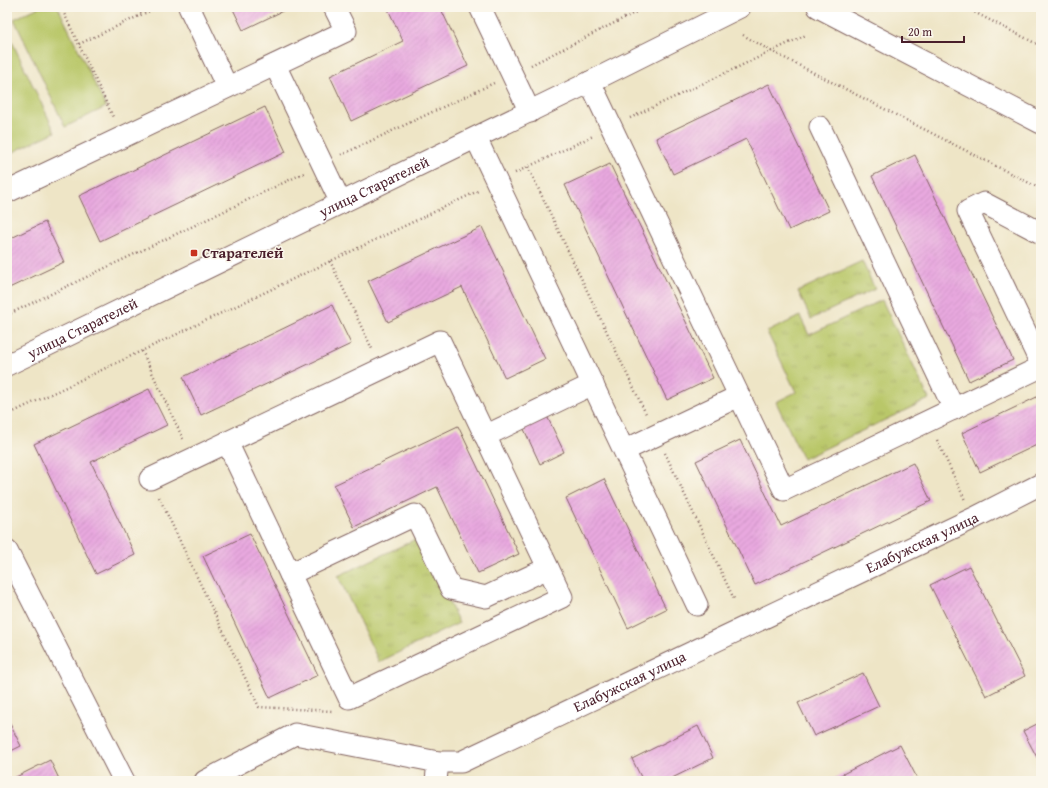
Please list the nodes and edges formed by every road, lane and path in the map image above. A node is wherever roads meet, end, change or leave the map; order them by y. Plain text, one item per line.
1 (61, 7) edge
2 (130, 7) edge
3 (158, 7) edge
4 (189, 7) edge
5 (334, 7) edge
6 (480, 7) edge
7 (740, 7) edge
8 (818, 7) edge
9 (964, 7) edge
10 (143, 14) junction
11 (743, 35) dead end
12 (806, 35) dead end
13 (79, 44) junction
14 (1041, 46) edge
15 (771, 51) junction
16 (275, 65) junction
17 (590, 82) junction
18 (228, 87) junction
19 (530, 112) junction
20 (1041, 123) edge
21 (611, 127) junction
22 (820, 128) dead end
23 (123, 137) junction
24 (476, 138) junction
25 (528, 167) junction
26 (497, 182) junction
27 (1041, 188) edge
28 (7, 192) edge
29 (341, 203) junction
30 (1041, 233) edge
31 (330, 261) junction
32 (142, 351) junction
33 (7, 365) edge
34 (1041, 366) edge
35 (381, 368) junction
36 (593, 384) junction
37 (739, 396) junction
38 (954, 409) junction
39 (7, 415) edge
40 (928, 421) junction
41 (485, 436) junction
42 (656, 436) junction
43 (227, 442) junction
44 (625, 450) junction
45 (193, 459) junction
46 (150, 479) joint
47 (1041, 484) edge
48 (974, 518) junction
49 (7, 551) edge
50 (548, 568) junction
51 (290, 574) junction
52 (734, 599) dead end
53 (698, 605) dead end
54 (349, 698) junction
55 (437, 772) edge
56 (124, 781) edge
57 (205, 781) edge

1 - 13 path
2 - 10 path
3 - 10 path
4 - 18 street
5 - 16 street
6 - 19 street
7 - 17 street, улица Старателей
8 - 20 street
9 - 14 path
10 - 13 path
11 - 15 path
12 - 15 path
13 - 23 path
15 - 21 path
15 - 27 path
16 - 18 street
16 - 29 street
17 - 19 street, улица Старателей
17 - 21 street
18 - 23 street
19 - 24 street, улица Старателей
21 - 25 path
21 - 37 street
22 - 38 street
23 - 28 street
24 - 26 street
24 - 29 street, улица Старателей
25 - 26 path
25 - 42 path
26 - 31 path
26 - 36 street
29 - 33 street, улица Старателей
30 - 34 street
31 - 32 path
31 - 35 path
32 - 39 path
32 - 45 path
34 - 38 street
35 - 41 street
35 - 43 street
36 - 41 street
36 - 44 street
37 - 40 street
37 - 42 street
38 - 40 street
40 - 48 path
41 - 50 street
42 - 44 street
42 - 52 path
43 - 45 street
43 - 51 street
44 - 53 street
45 - 46 street
46 - 54 path
47 - 48 street, Елабужская улица
48 - 55 street, Елабужская улица
49 - 56 street
50 - 51 street
50 - 54 street
51 - 54 street
55 - 57 street, Елабужская улица

